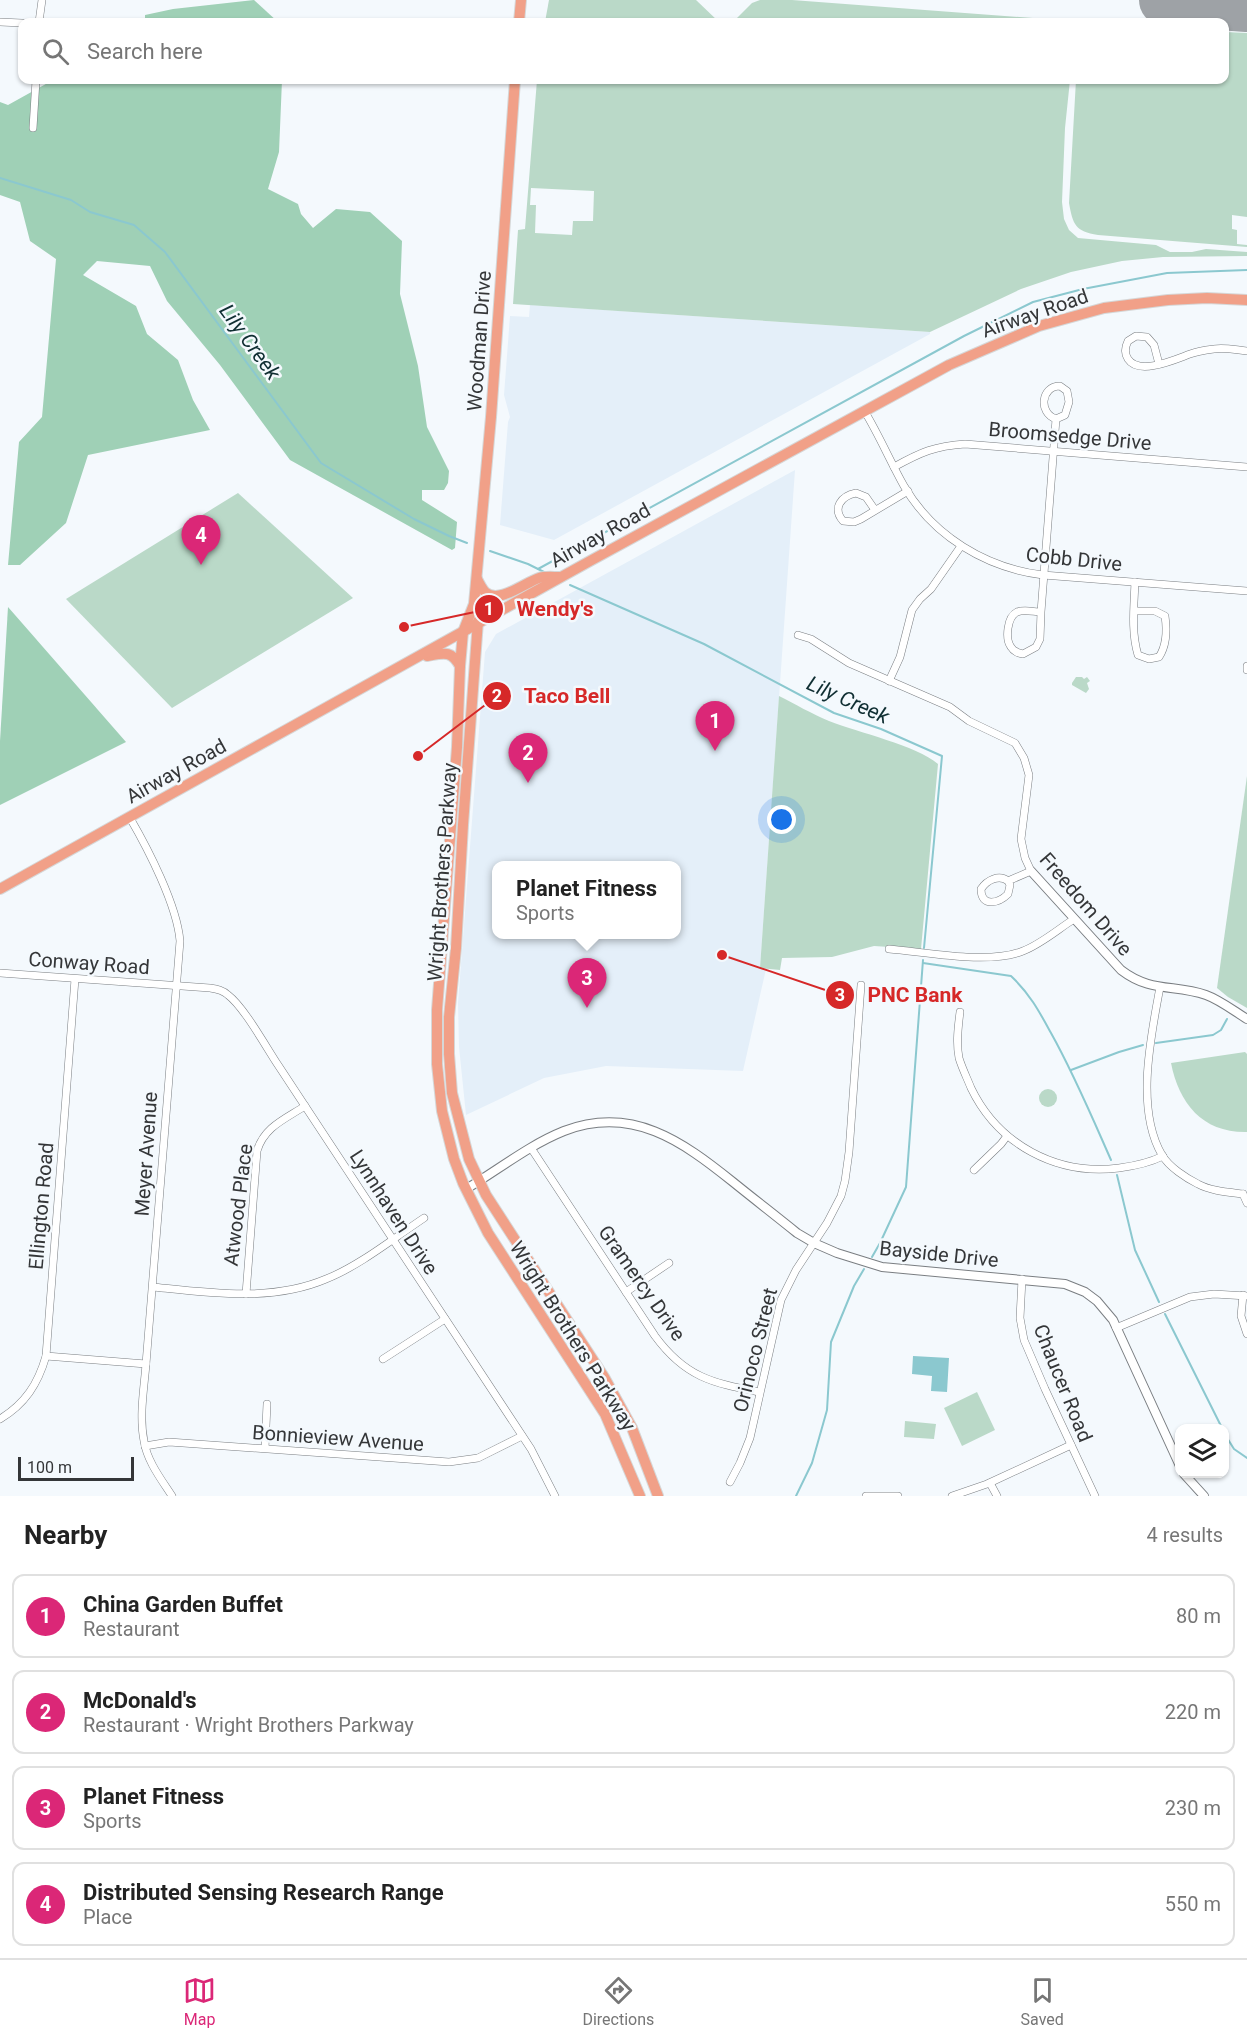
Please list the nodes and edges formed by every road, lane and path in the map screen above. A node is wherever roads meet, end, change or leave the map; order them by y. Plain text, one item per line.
1 (42, 0) edge
2 (521, 0) edge
3 (40, 18) edge
4 (519, 18) edge
5 (0, 22) edge
6 (18, 23) edge
7 (36, 84) edge
8 (515, 84) edge
9 (33, 128) dead end
10 (1247, 300) edge
11 (1247, 351) edge
12 (1159, 364) junction
13 (865, 412) junction
14 (1056, 419) junction
15 (1053, 451) junction
16 (894, 467) junction
17 (1247, 467) edge
18 (908, 492) junction
19 (876, 510) junction
20 (961, 546) junction
21 (1043, 575) junction
22 (562, 577) junction
23 (477, 579) junction
24 (1135, 582) junction
25 (1247, 591) edge
26 (474, 604) junction
27 (1134, 611) junction
28 (1041, 612) junction
29 (479, 623) junction
30 (466, 631) junction
31 (798, 635) dead end
32 (415, 659) junction
33 (460, 666) junction
34 (889, 681) junction
35 (470, 727) junction
36 (130, 818) junction
37 (1031, 871) junction
38 (1008, 881) junction
39 (0, 889) edge
40 (1074, 919) junction
41 (889, 949) dead end
42 (0, 973) edge
43 (75, 979) junction
44 (861, 985) dead end
45 (176, 986) junction
46 (1160, 987) junction
47 (960, 1012) dead end
48 (1247, 1019) edge
49 (305, 1106) junction
50 (1007, 1136) junction
51 (531, 1148) junction
52 (1163, 1156) junction
53 (974, 1170) dead end
54 (479, 1181) junction
55 (466, 1190) junction
56 (1245, 1191) edge
57 (1247, 1203) edge
58 (424, 1218) dead end
59 (393, 1239) junction
60 (814, 1243) junction
61 (669, 1263) dead end
62 (1022, 1279) junction
63 (153, 1287) junction
64 (626, 1292) junction
65 (246, 1294) junction
66 (1245, 1295) edge
67 (445, 1319) junction
68 (1116, 1328) junction
69 (1247, 1334) edge
70 (46, 1356) junction
71 (383, 1359) dead end
72 (146, 1364) junction
73 (759, 1392) junction
74 (267, 1404) dead end
75 (0, 1419) edge
76 (522, 1436) junction
77 (1071, 1445) junction
78 (145, 1446) junction
79 (265, 1449) junction
80 (1175, 1457) edge
81 (1188, 1478) edge
82 (730, 1482) dead end
83 (990, 1483) junction
84 (172, 1496) edge
85 (555, 1496) edge
86 (640, 1496) edge
87 (658, 1496) edge
88 (866, 1496) edge
89 (898, 1496) edge
90 (952, 1496) edge
91 (997, 1496) edge
92 (1095, 1496) edge
93 (1204, 1496) edge

1 - 3 street
2 - 4 main road
5 - 6 street
7 - 9 street
8 - 23 main road, Woodman Drive
10 - 13 main road, Airway Road
11 - 12 street
12 - 12 street
13 - 16 street, Cobb Drive
13 - 22 main road, Airway Road
14 - 14 street
14 - 15 street
15 - 16 street, Broomsedge Drive
15 - 17 street, Broomsedge Drive
15 - 21 street
16 - 18 street, Cobb Drive
18 - 19 street
18 - 20 street, Cobb Drive
19 - 19 street
20 - 21 street, Cobb Drive
20 - 34 street
21 - 24 street, Cobb Drive
21 - 28 street
22 - 23 main road
22 - 29 main road, Airway Road
23 - 26 main road, Woodman Drive
24 - 25 street, Cobb Drive
24 - 27 street
26 - 29 main road, Wright Brothers Parkway
26 - 30 main road, Wright Brothers Parkway
27 - 27 street
28 - 28 street
29 - 30 main road, Airway Road
29 - 35 main road, Wright Brothers Parkway
30 - 32 main road, Airway Road
30 - 33 main road, Wright Brothers Parkway
30 - 35 main road
31 - 34 street
32 - 33 main road
32 - 36 main road, Airway Road
33 - 55 main road, Wright Brothers Parkway
34 - 37 street, Freedom Drive
35 - 54 main road, Wright Brothers Parkway
36 - 39 main road, Airway Road
36 - 45 street, Meyer Avenue
37 - 38 street
37 - 40 street, Freedom Drive
38 - 38 street
40 - 41 street
40 - 46 street, Freedom Drive
42 - 43 street, Conway Road
43 - 45 street, Conway Road
43 - 70 street, Ellington Road
44 - 60 street, Orinoco Street
45 - 49 street, Lynnhaven Drive
45 - 63 street, Meyer Avenue
46 - 48 street, Freedom Drive
46 - 52 street
47 - 50 street
49 - 59 street, Lynnhaven Drive
49 - 65 street, Atwood Place
50 - 52 street
50 - 53 street
51 - 54 street, Bayside Drive
51 - 60 street, Bayside Drive
51 - 64 street, Gramercy Drive
52 - 56 street
54 - 55 street, Bayside Drive
54 - 87 main road, Wright Brothers Parkway
55 - 86 main road, Wright Brothers Parkway
56 - 57 street
58 - 59 street
59 - 65 street
59 - 67 street, Lynnhaven Drive
60 - 62 street, Bayside Drive
60 - 73 street, Orinoco Street
61 - 64 street
62 - 68 street, Bayside Drive
62 - 77 street, Chaucer Road
63 - 65 street
63 - 72 street, Meyer Avenue
64 - 73 street, Gramercy Drive
66 - 68 street
66 - 69 street
67 - 71 street
67 - 76 street, Lynnhaven Drive
68 - 80 street, Bayside Drive
70 - 72 street
70 - 75 street, Ellington Road
72 - 78 street, Meyer Avenue
73 - 82 street, Orinoco Street
74 - 79 street
76 - 79 street, Bonnieview Avenue
76 - 85 street, Lynnhaven Drive
77 - 83 street
77 - 92 street, Chaucer Road
78 - 79 street, Bonnieview Avenue
78 - 84 street, Meyer Avenue
81 - 93 street
83 - 90 street
83 - 91 street
88 - 89 street

